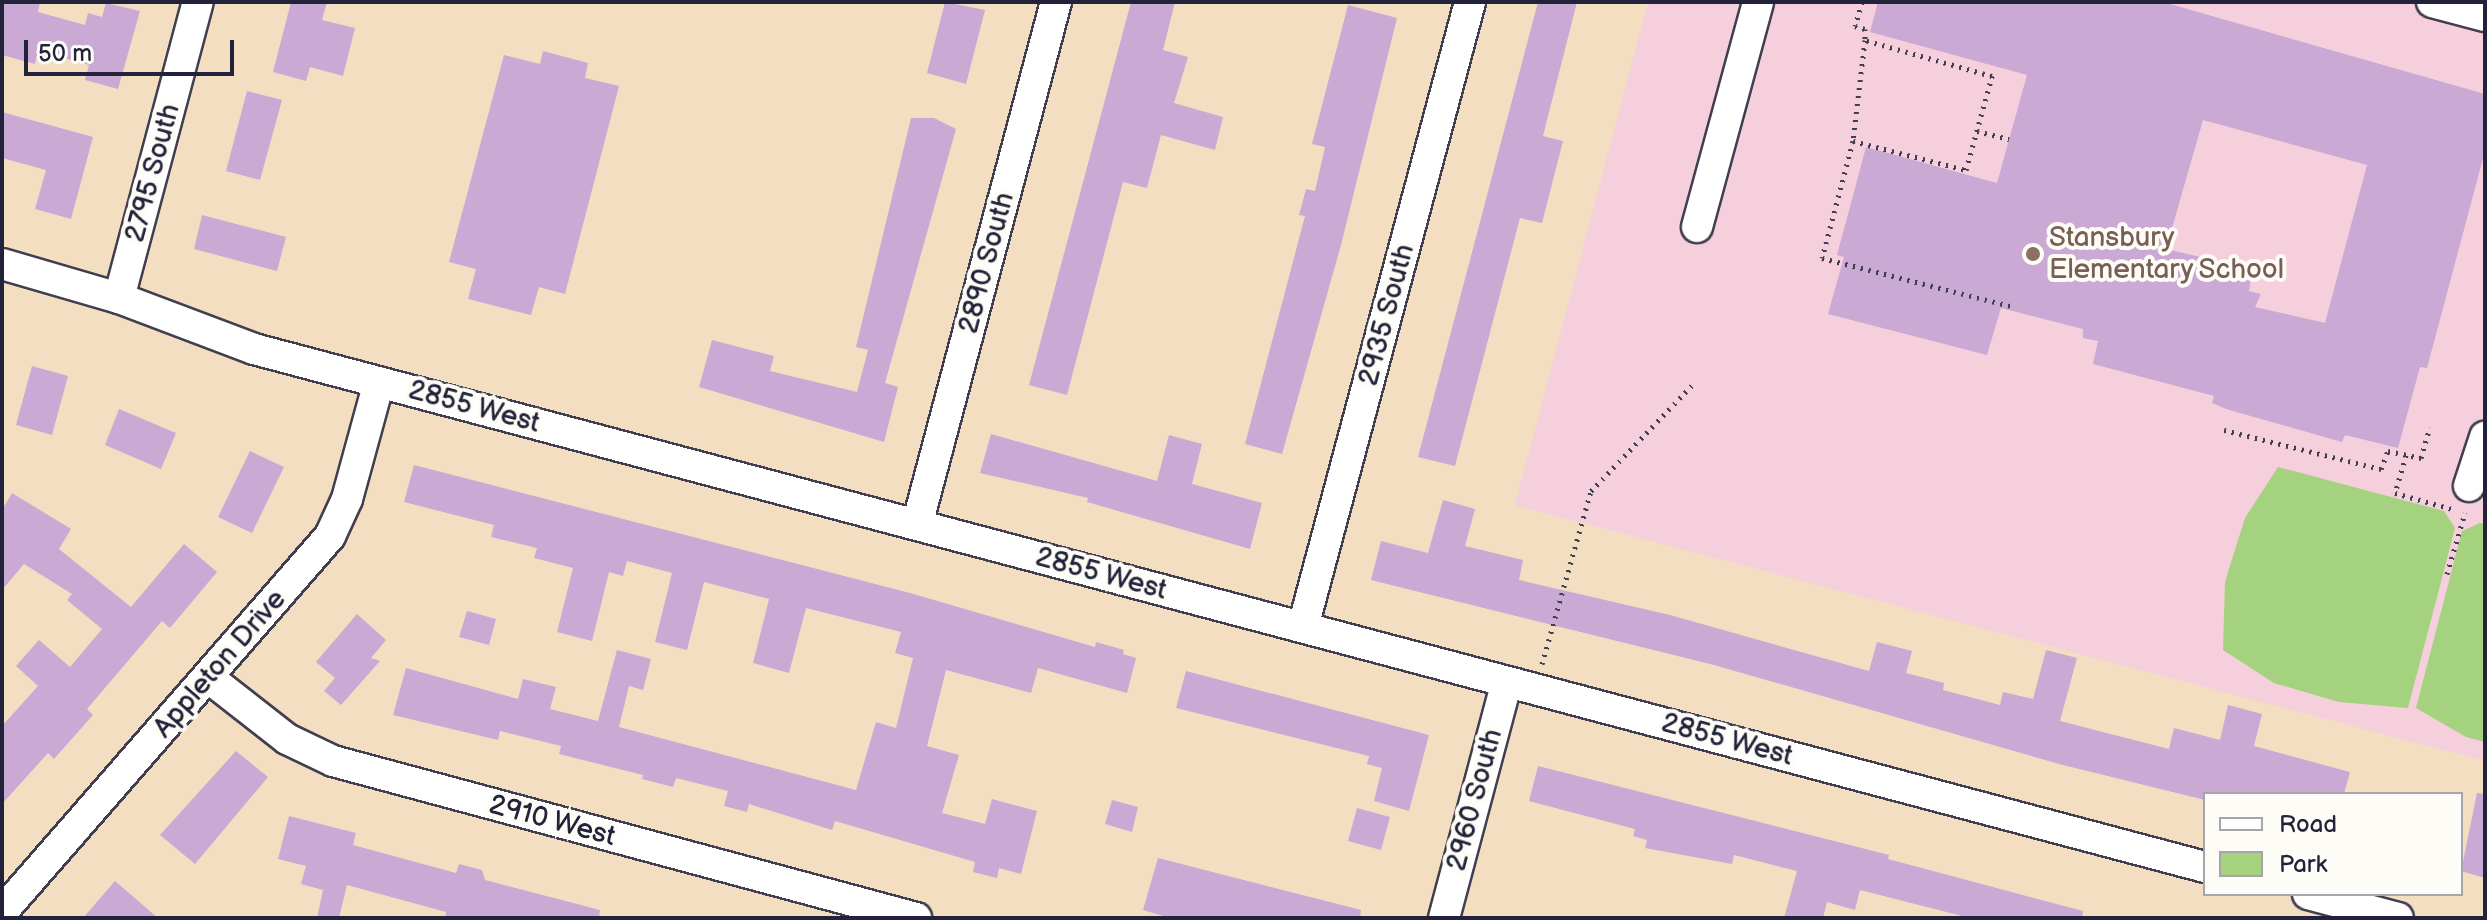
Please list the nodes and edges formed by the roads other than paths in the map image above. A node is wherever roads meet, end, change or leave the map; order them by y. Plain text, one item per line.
1 (198, 2) edge
2 (1056, 2) edge
3 (1470, 2) edge
4 (1758, 2) edge
5 (2432, 2) edge
6 (2485, 16) edge
7 (1697, 227) dead end
8 (2, 264) edge
9 (119, 298) junction
10 (379, 382) junction
11 (2485, 437) edge
12 (2469, 486) dead end
13 (917, 525) junction
14 (1303, 627) junction
15 (209, 678) junction
16 (1507, 682) junction
17 (2203, 866) edge
18 (2316, 896) edge
19 (2, 912) edge
20 (916, 918) edge
21 (1444, 918) edge
22 (2398, 918) edge

1 - 9 street, 2795 South
2 - 13 street, 2890 South
3 - 14 street, 2935 South
4 - 7 street
5 - 6 street
8 - 9 street, 2855 West
9 - 10 street, 2855 West
10 - 13 street, 2855 West
10 - 15 street, Appleton Drive
11 - 12 street
13 - 14 street, 2855 West
14 - 16 street, 2855 West
15 - 19 street, Appleton Drive
15 - 20 street, 2910 West
16 - 17 street, 2855 West
16 - 21 street, 2960 South
18 - 22 street

